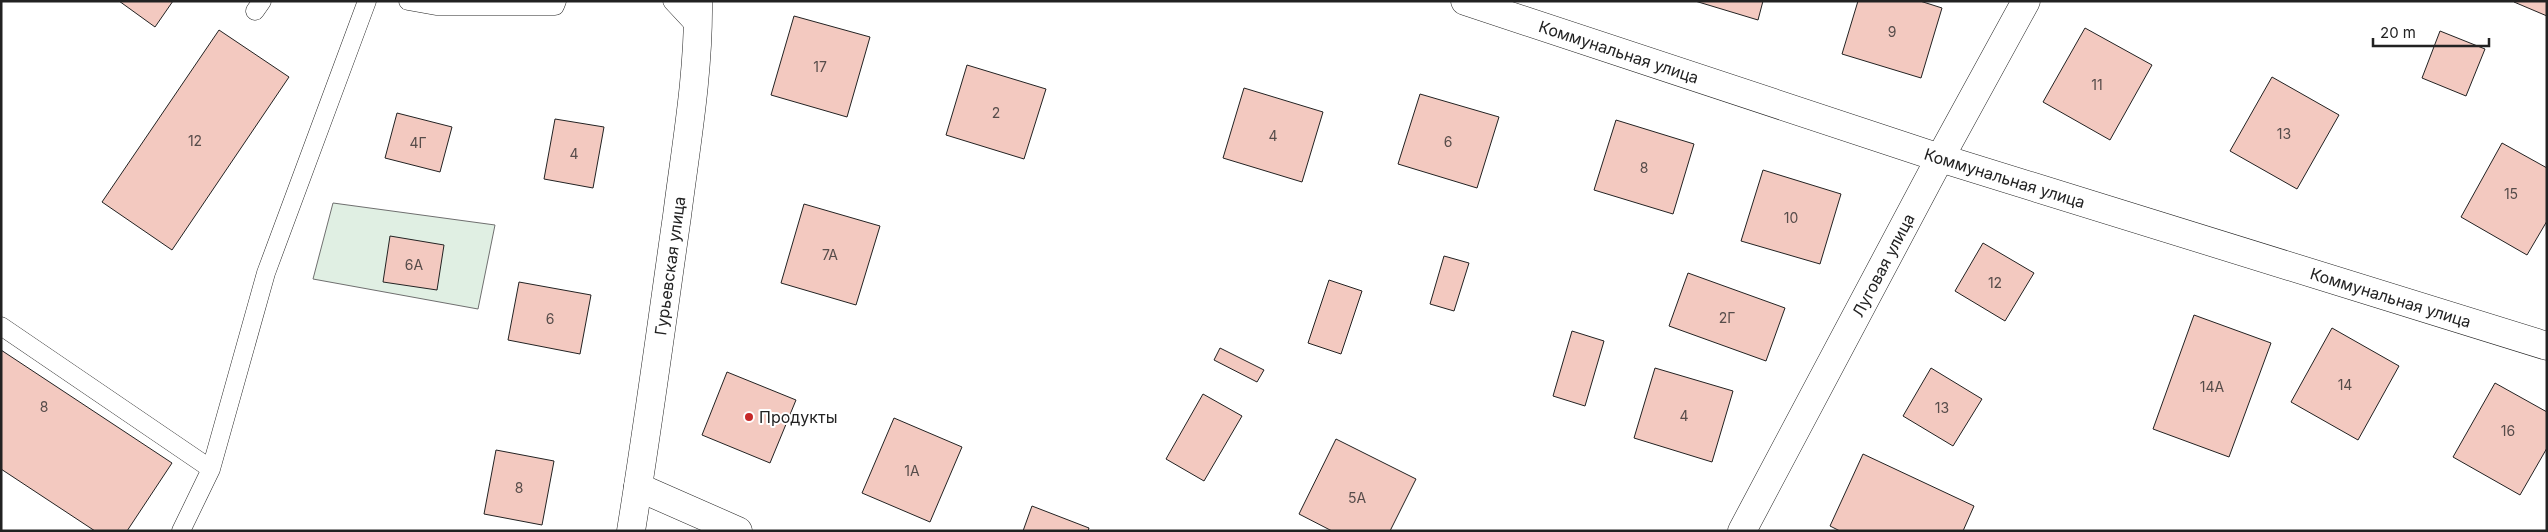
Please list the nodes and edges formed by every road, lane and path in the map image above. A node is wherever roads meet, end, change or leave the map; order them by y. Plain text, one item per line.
1 (367, 1) edge
2 (408, 1) edge
3 (557, 1) edge
4 (672, 1) edge
5 (698, 1) edge
6 (1466, 1) edge
7 (2026, 1) edge
8 (698, 30) junction
9 (1940, 158) junction
10 (1, 326) edge
11 (2547, 346) edge
12 (211, 469) junction
13 (638, 487) junction
14 (181, 531) edge
15 (630, 531) edge
16 (738, 531) edge
17 (1742, 531) edge

1 - 12 lane
2 - 3 lane
4 - 8 lane
5 - 8 street, Гурьевская улица
6 - 9 street, Коммунальная улица
7 - 9 street, Луговая улица
8 - 13 street, Гурьевская улица
9 - 11 street, Коммунальная улица
9 - 17 street, Луговая улица
10 - 12 lane
12 - 14 lane
13 - 15 street, Гурьевская улица
13 - 16 street

